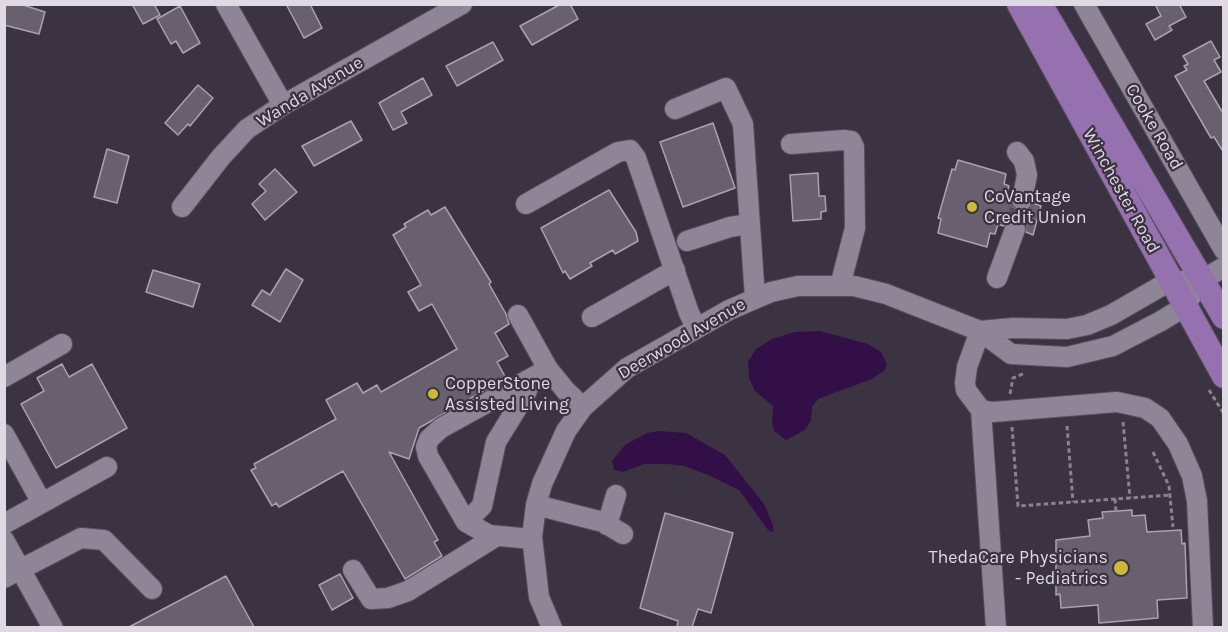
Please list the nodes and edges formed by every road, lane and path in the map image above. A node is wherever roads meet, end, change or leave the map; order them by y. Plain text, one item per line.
1 (226, 4) edge
2 (462, 4) edge
3 (1019, 4) edge
4 (1040, 4) edge
5 (1084, 4) edge
6 (283, 105) junction
7 (675, 109) dead end
8 (790, 144) dead end
9 (1017, 152) dead end
10 (1022, 200) tunnel mouth
11 (526, 204) dead end
12 (182, 207) dead end
13 (749, 224) junction
14 (1015, 229) tunnel mouth
15 (687, 241) dead end
16 (1224, 250) edge
17 (1224, 267) edge
18 (675, 270) junction
19 (997, 278) dead end
20 (1202, 280) junction
21 (1170, 281) junction
22 (840, 285) junction
23 (755, 298) junction
24 (1184, 307) junction
25 (518, 315) dead end
26 (592, 316) dead end
27 (1224, 316) edge
28 (696, 327) junction
29 (980, 331) junction
30 (62, 344) dead end
31 (540, 373) junction
32 (1027, 373) dead end
33 (1224, 376) edge
34 (4, 377) edge
35 (583, 407) junction
36 (981, 410) junction
37 (1011, 411) junction
38 (1123, 422) dead end
39 (1067, 426) dead end
40 (4, 434) edge
41 (1153, 452) dead end
42 (107, 467) dead end
43 (616, 495) dead end
44 (1170, 495) junction
45 (1130, 498) junction
46 (1115, 499) junction
47 (1073, 502) junction
48 (42, 503) junction
49 (536, 505) junction
50 (1116, 511) dead end
51 (466, 522) junction
52 (4, 524) edge
53 (1173, 527) dead end
54 (495, 537) junction
55 (532, 539) junction
56 (4, 540) edge
57 (353, 570) dead end
58 (13, 574) edge
59 (152, 589) dead end
60 (53, 627) edge
61 (552, 627) edge
62 (996, 627) edge
63 (1203, 627) edge

1 - 6 street
2 - 6 street, Wanda Avenue
3 - 21 main road, Winchester Road
4 - 20 main road, Winchester Road
5 - 16 street, Cooke Road
6 - 12 street, Wanda Avenue
7 - 13 street
8 - 22 street
9 - 10 street
11 - 18 street
13 - 15 street
13 - 23 street
14 - 19 street
17 - 20 street
18 - 26 street
18 - 28 street
20 - 21 street, Deerwood Avenue
20 - 24 street, Deerwood Avenue
20 - 27 main road, Winchester Road
21 - 24 main road, Winchester Road
21 - 29 street, Deerwood Avenue
22 - 23 street, Deerwood Avenue
22 - 29 street, Deerwood Avenue
23 - 28 street, Deerwood Avenue
24 - 29 street, Deerwood Avenue
24 - 33 main road, Winchester Road
25 - 31 street
28 - 35 street, Deerwood Avenue
29 - 36 street
30 - 34 street
31 - 35 street
31 - 51 street
31 - 51 street
32 - 37 path
35 - 49 street, Deerwood Avenue
36 - 37 street
36 - 62 street
37 - 47 path
37 - 63 street
38 - 45 path
39 - 47 path
40 - 48 street
41 - 44 path
42 - 48 street
43 - 49 street
44 - 45 path
44 - 53 path
45 - 46 path
46 - 47 path
46 - 50 path
48 - 52 street
49 - 55 street, Deerwood Avenue
51 - 54 street
54 - 55 street
54 - 57 street
55 - 61 street, Deerwood Avenue
56 - 58 street
58 - 59 street
58 - 60 street

